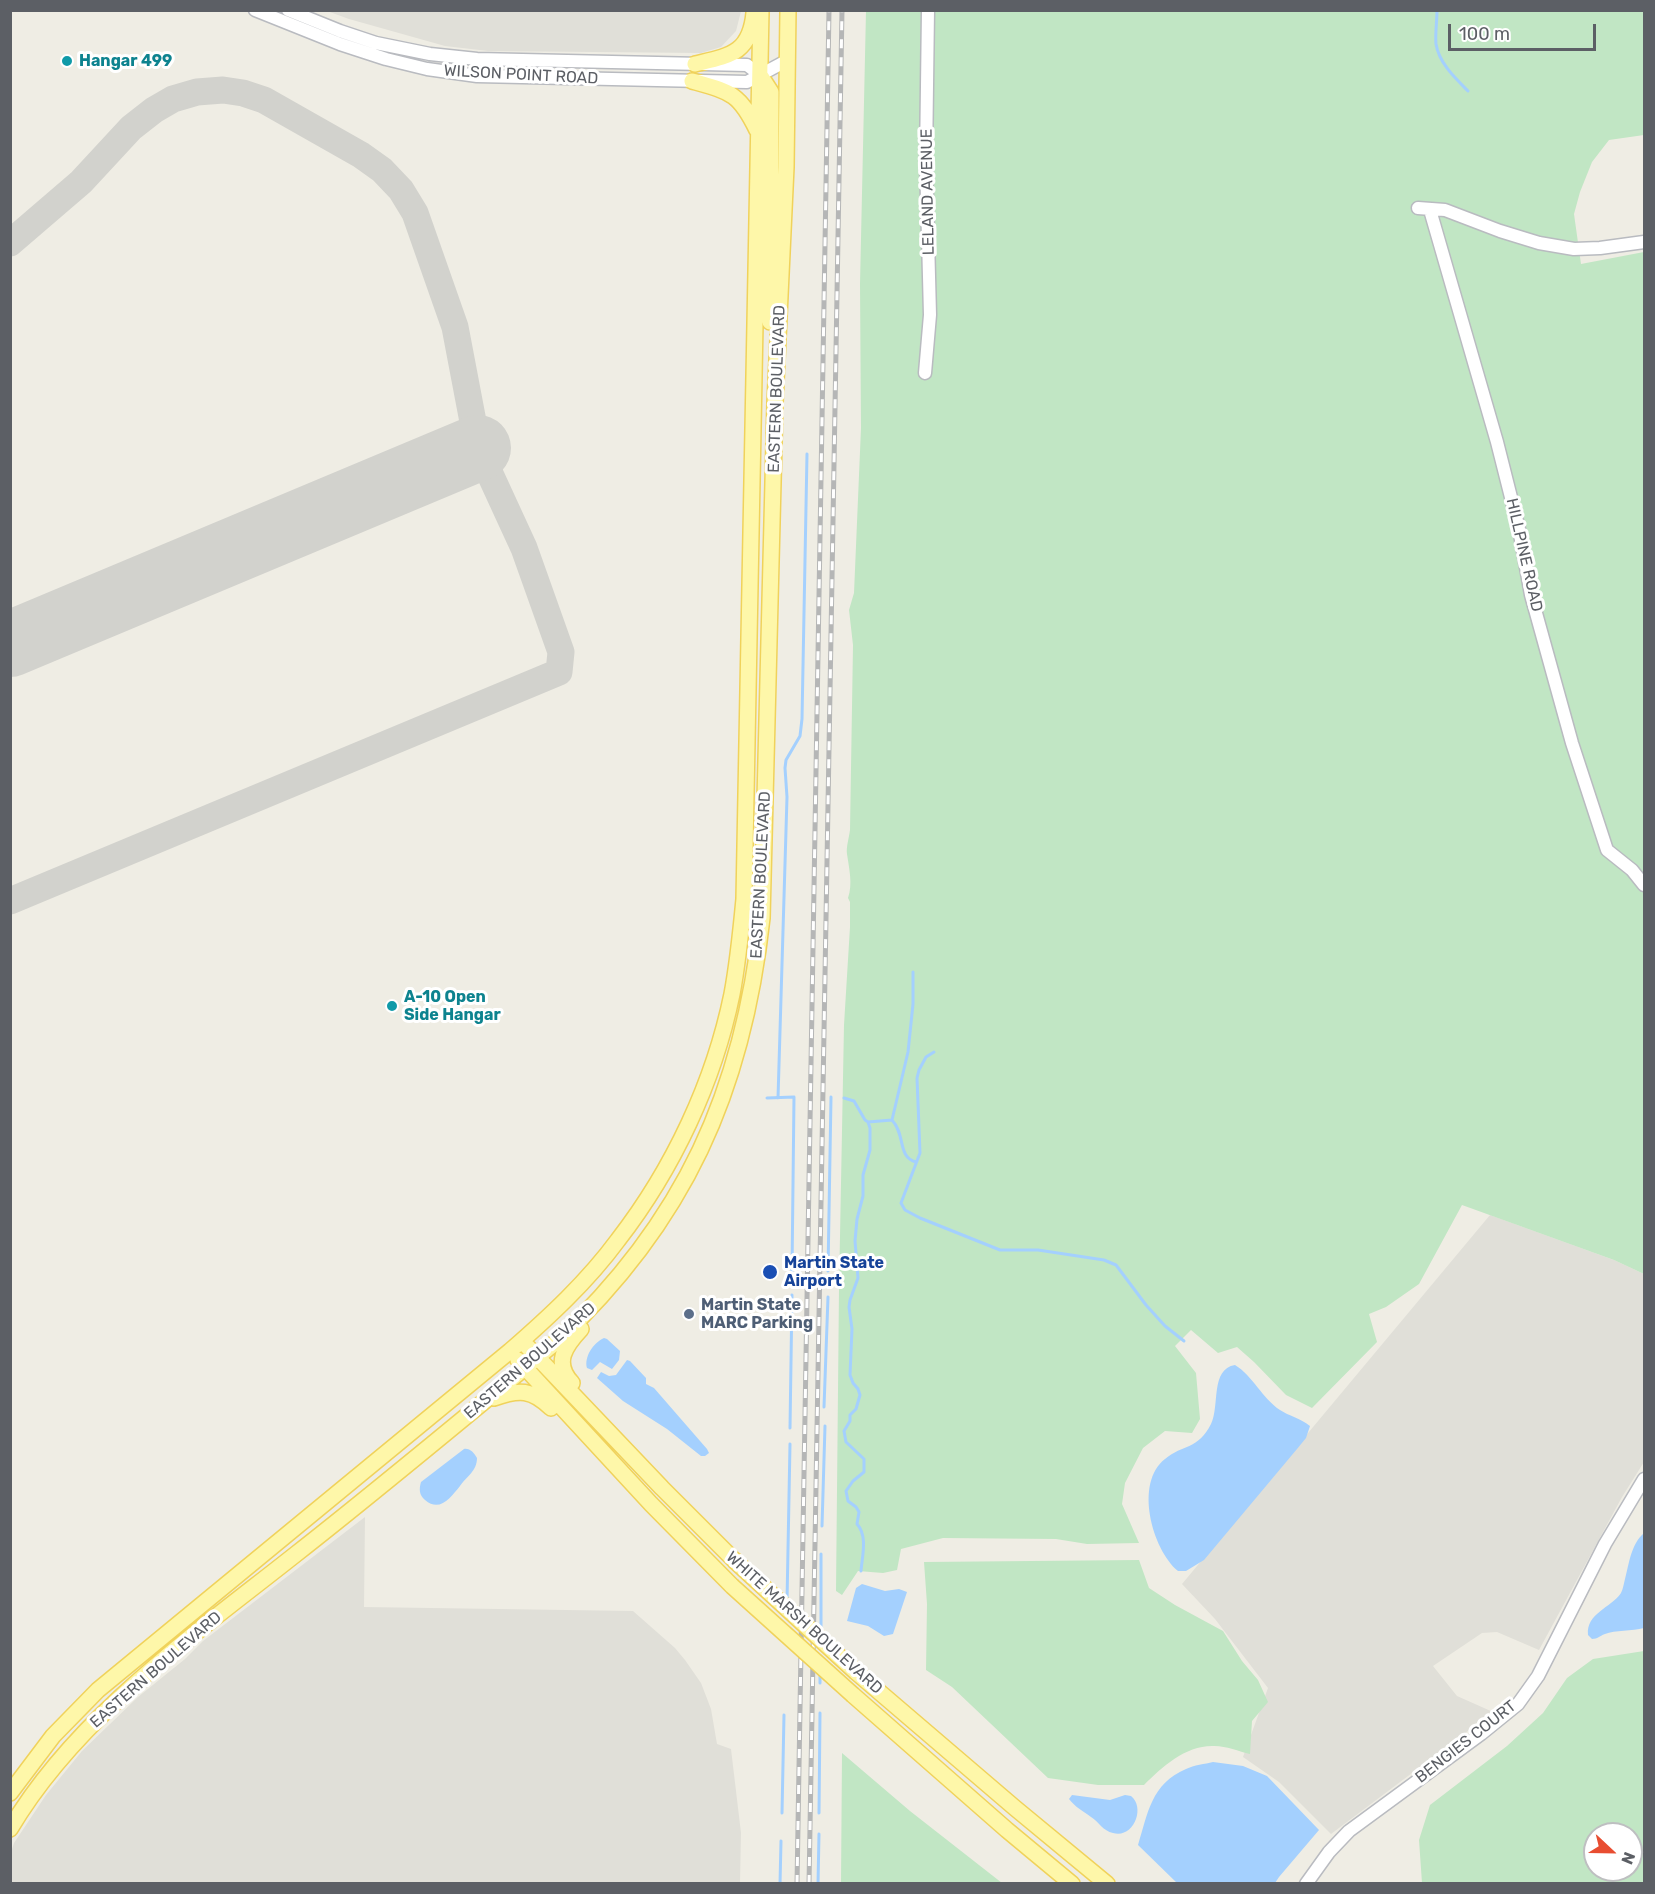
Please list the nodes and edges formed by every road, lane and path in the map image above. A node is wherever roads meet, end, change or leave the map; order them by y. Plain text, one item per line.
1 (255, 10) edge
2 (288, 10) edge
3 (754, 10) edge
4 (761, 10) edge
5 (788, 10) edge
6 (928, 10) edge
7 (464, 58) junction
8 (477, 59) junction
9 (788, 60) junction
10 (694, 64) junction
11 (464, 74) junction
12 (760, 75) junction
13 (477, 76) junction
14 (692, 81) junction
15 (758, 132) junction
16 (1644, 242) edge
17 (925, 373) dead end
18 (775, 402) junction
19 (1644, 885) edge
20 (595, 1304) junction
21 (516, 1346) junction
22 (537, 1357) junction
23 (525, 1367) junction
24 (485, 1401) junction
25 (588, 1437) junction
26 (627, 1452) junction
27 (1644, 1479) edge
28 (12, 1790) edge
29 (33, 1794) junction
30 (10, 1830) edge
31 (1072, 1884) edge
32 (1107, 1884) edge
33 (1306, 1884) edge

1 - 11 street, WILSON POINT ROAD
2 - 7 street, WILSON POINT ROAD
3 - 10 main road
4 - 12 main road, EASTERN BOULEVARD
5 - 9 main road, EASTERN BOULEVARD
6 - 17 street, LELAND AVENUE
7 - 8 street, WILSON POINT ROAD
7 - 11 street
8 - 10 street, WILSON POINT ROAD
8 - 13 street
9 - 12 street, WILSON POINT ROAD
9 - 18 main road, EASTERN BOULEVARD
10 - 12 street, WILSON POINT ROAD
11 - 13 street, WILSON POINT ROAD
12 - 14 street, WILSON POINT ROAD
12 - 15 main road, EASTERN BOULEVARD
12 - 18 main road
13 - 14 street, WILSON POINT ROAD
14 - 15 main road
15 - 21 main road, EASTERN BOULEVARD
16 - 19 street, HILLPINE ROAD
18 - 20 main road, EASTERN BOULEVARD
20 - 22 main road, EASTERN BOULEVARD
20 - 26 main road
21 - 22 main road, WHITE MARSH BOULEVARD
21 - 23 main road, WHITE MARSH BOULEVARD
21 - 28 main road, EASTERN BOULEVARD
22 - 23 main road, EASTERN BOULEVARD
22 - 26 main road, WHITE MARSH BOULEVARD
23 - 24 main road, EASTERN BOULEVARD
23 - 25 main road, WHITE MARSH BOULEVARD
24 - 25 main road
24 - 29 main road, EASTERN BOULEVARD
25 - 31 main road, WHITE MARSH BOULEVARD, bridge
26 - 32 main road, WHITE MARSH BOULEVARD, bridge
27 - 33 street, BENGIES COURT
28 - 29 street
29 - 30 main road, EASTERN BOULEVARD

